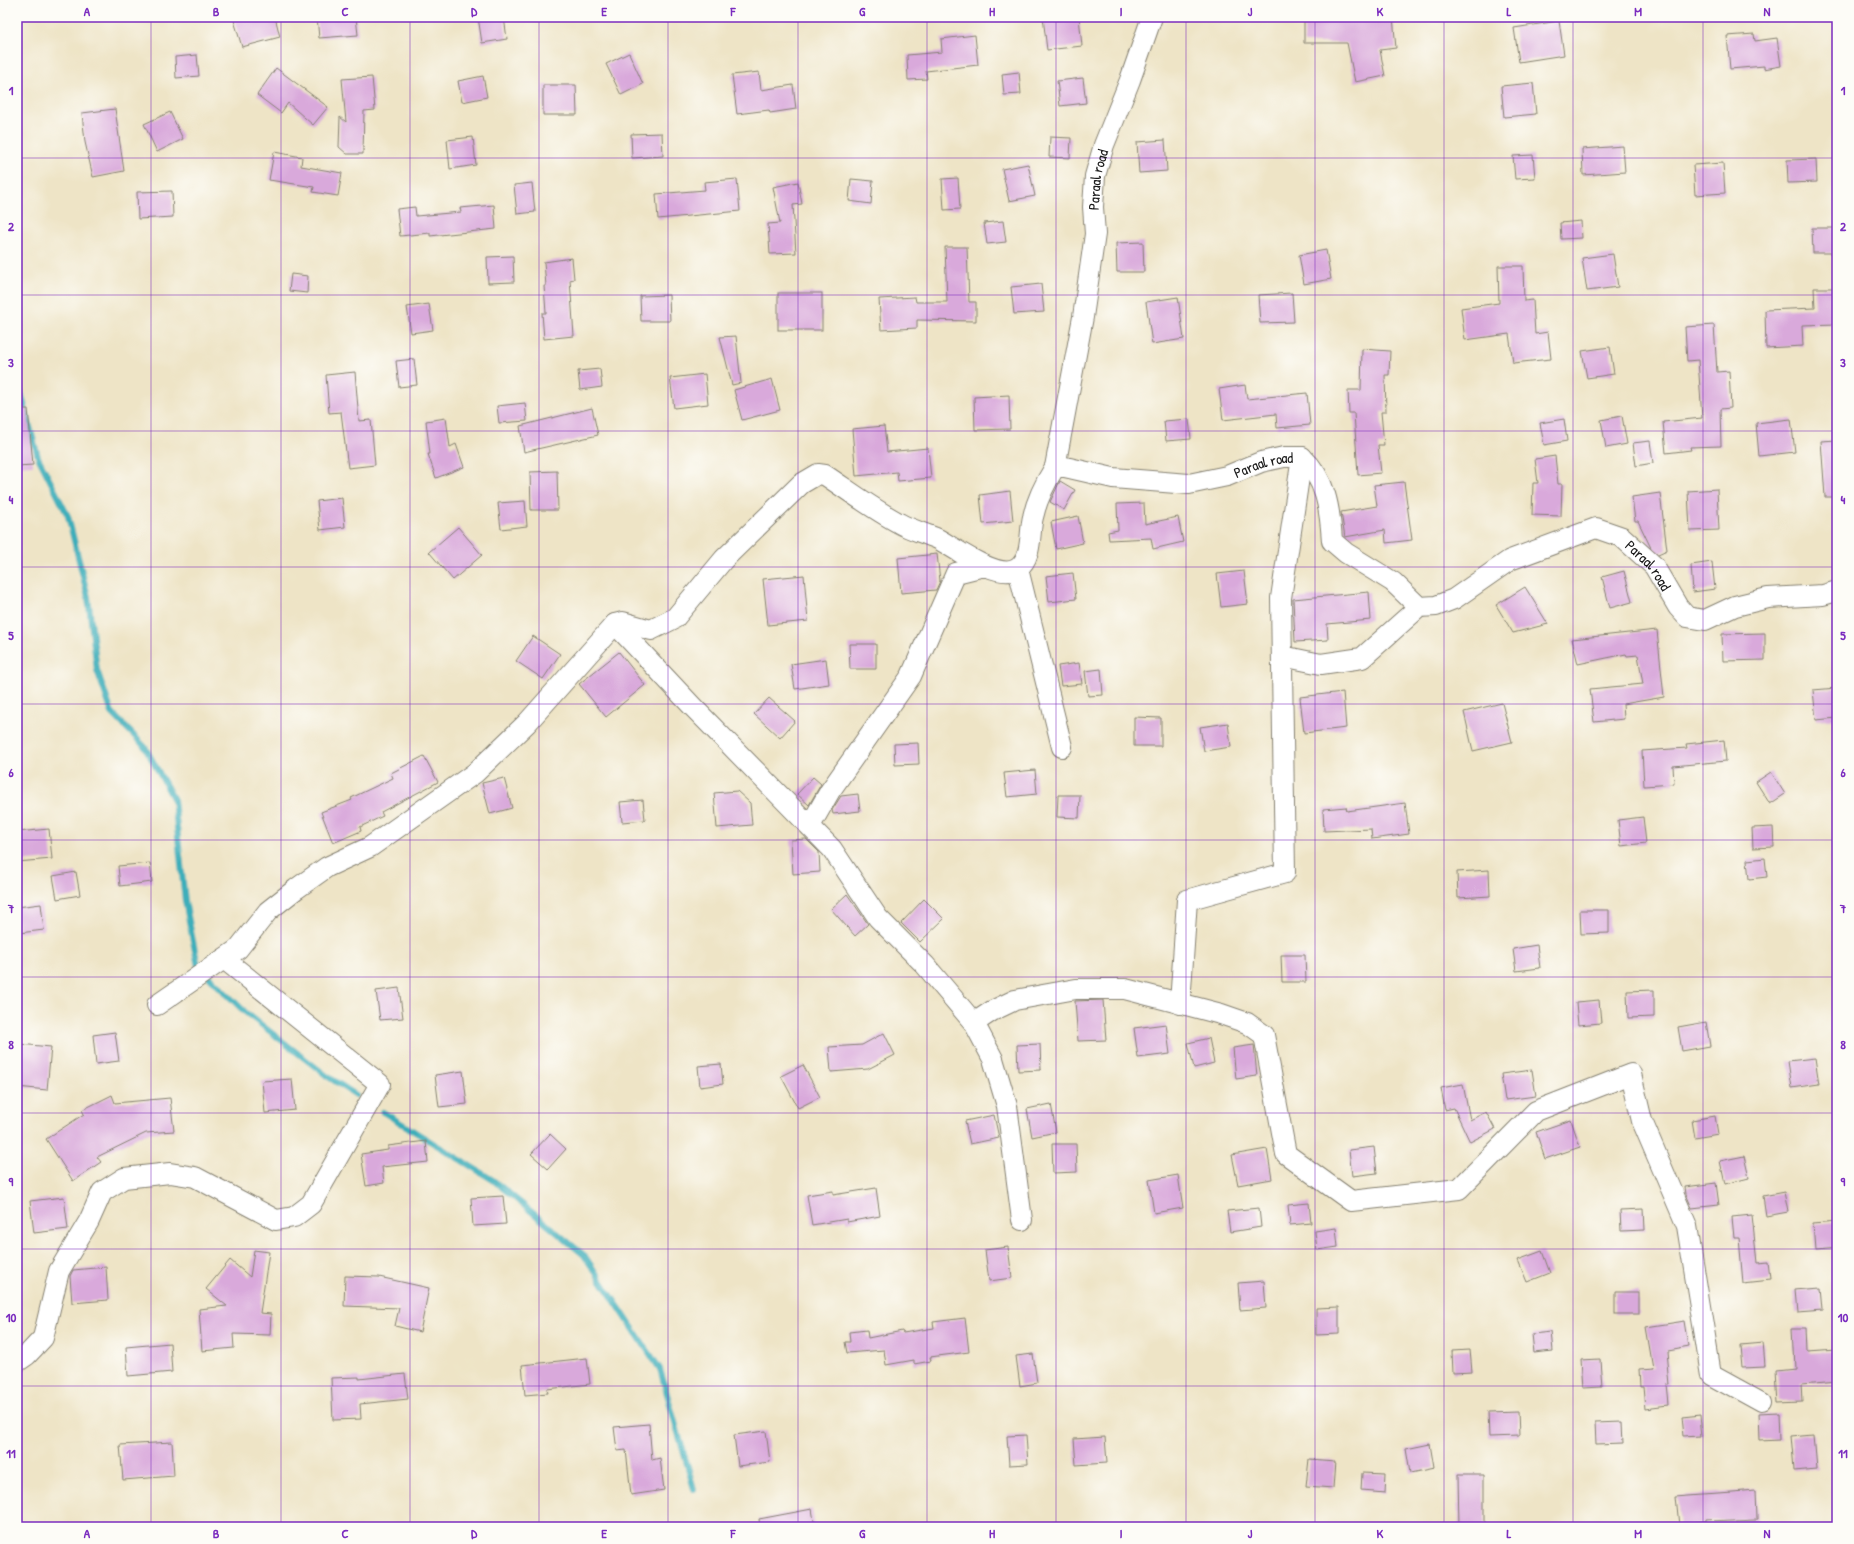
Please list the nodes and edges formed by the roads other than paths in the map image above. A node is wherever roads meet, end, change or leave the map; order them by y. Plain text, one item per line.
1 (1152, 17) edge
2 (1302, 457) junction
3 (1055, 467) junction
4 (988, 567) junction
5 (1018, 569) junction
6 (1837, 591) edge
7 (1419, 607) junction
8 (615, 624) junction
9 (1282, 656) junction
10 (1062, 747) dead end
11 (810, 826) junction
12 (218, 962) junction
13 (1180, 1004) junction
14 (157, 1005) dead end
15 (974, 1023) junction
16 (1022, 1220) dead end
17 (17, 1362) edge
18 (1762, 1402) dead end

1 - 3 street, Paraal road
2 - 3 street, Paraal road
2 - 7 street, Paraal road
2 - 9 street
3 - 5 street
4 - 5 street
4 - 8 street
4 - 11 street
5 - 10 street
6 - 7 street, Paraal road
7 - 9 street
8 - 11 street
8 - 12 street
9 - 13 street
11 - 15 street
12 - 14 street
12 - 17 street
13 - 15 street
13 - 18 street
15 - 16 street

